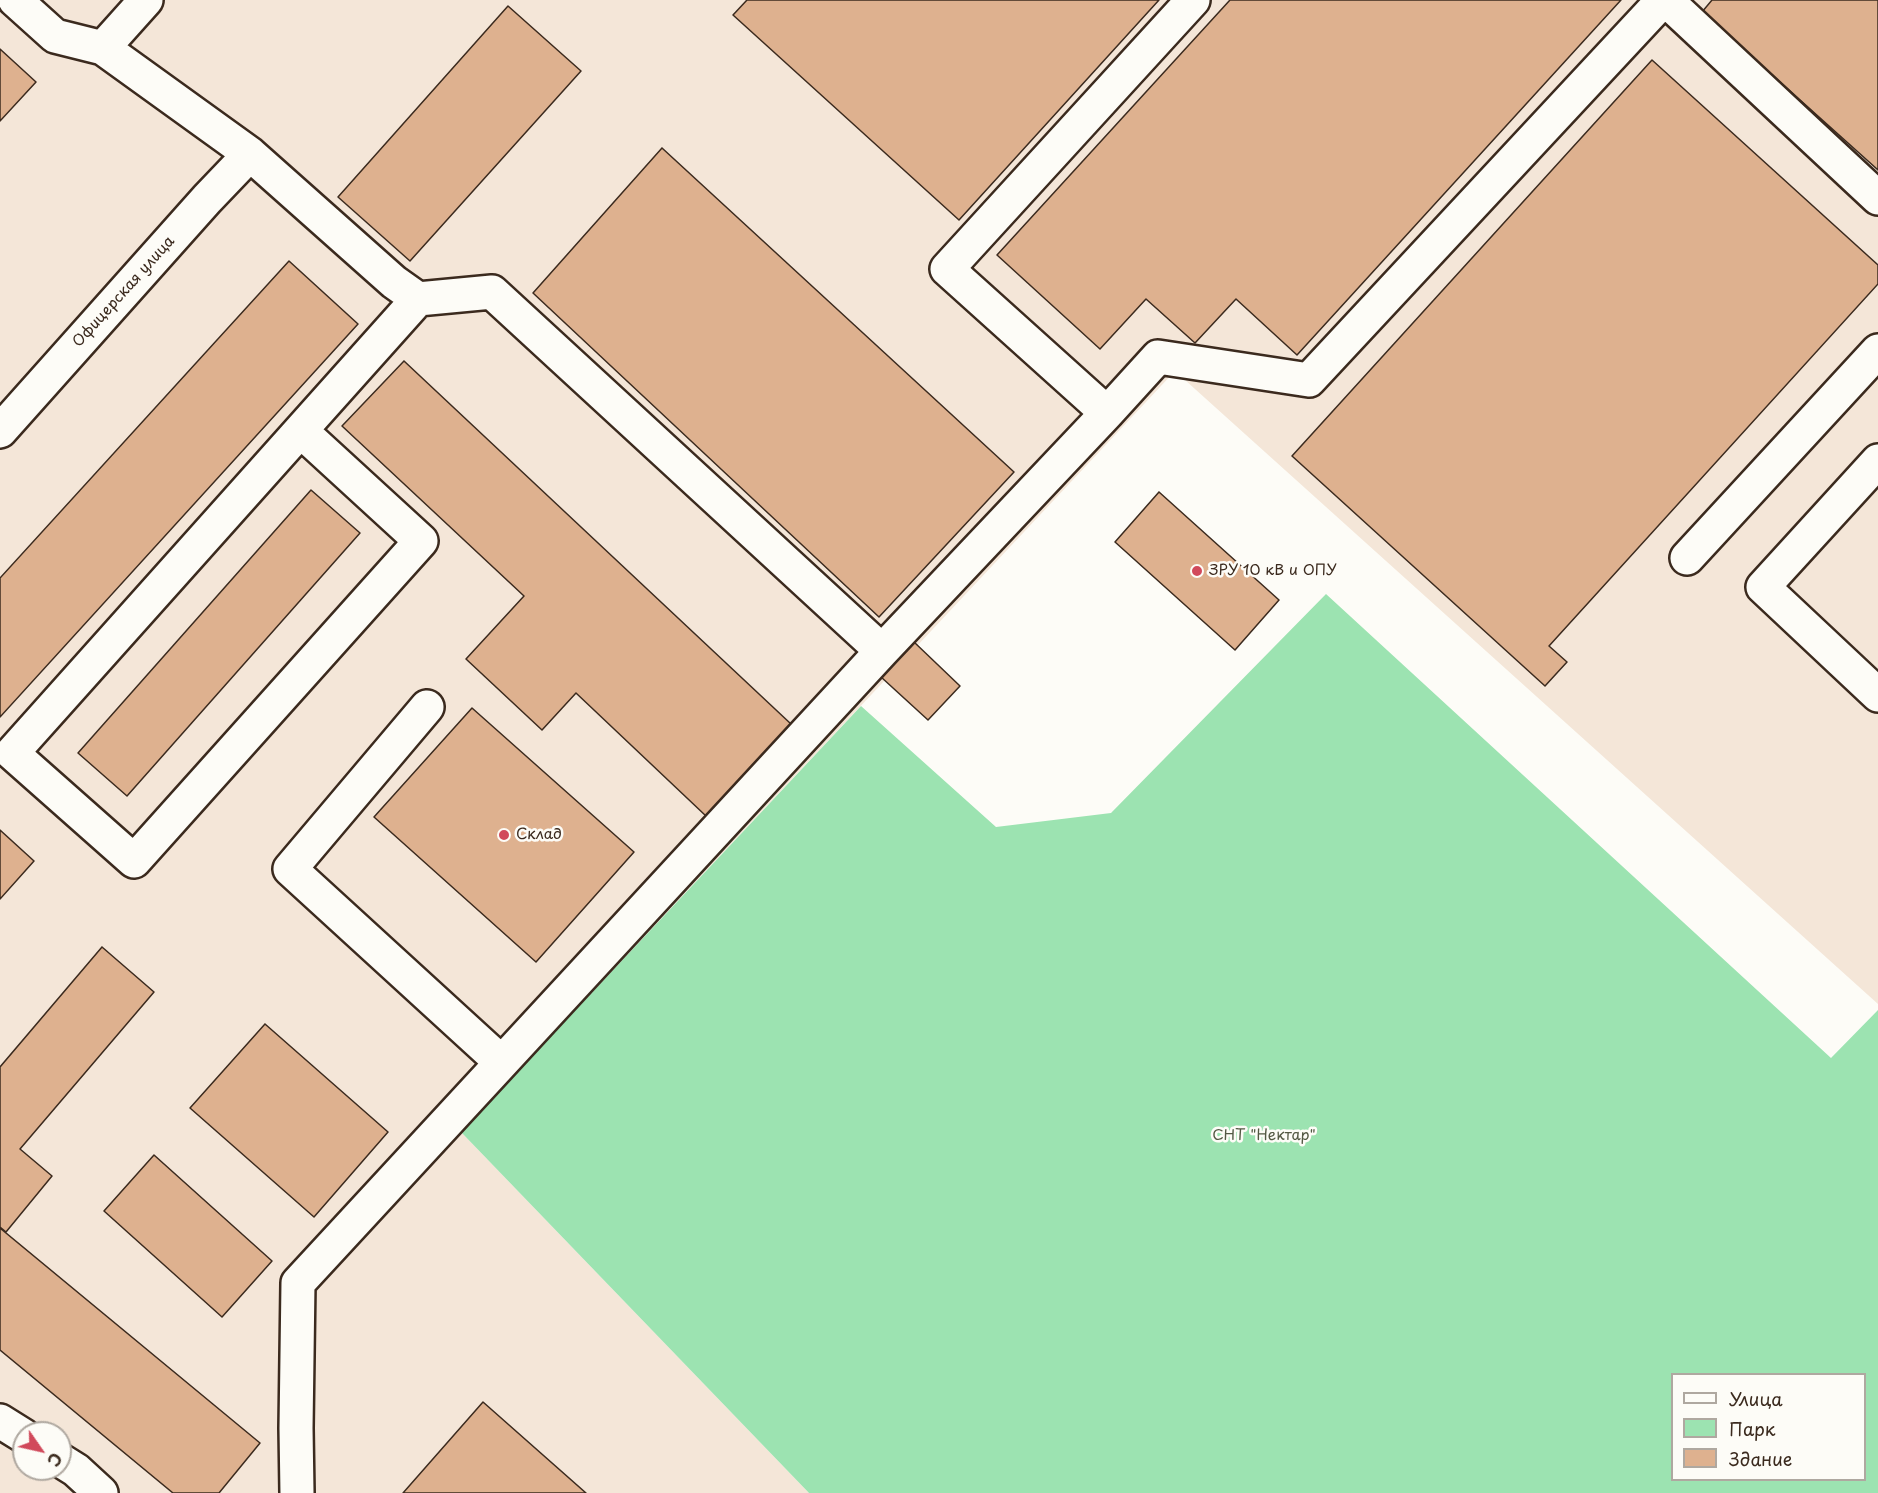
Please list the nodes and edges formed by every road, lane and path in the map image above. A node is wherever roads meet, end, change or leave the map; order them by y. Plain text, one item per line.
1 (15, 0) edge
2 (146, 0) edge
3 (1193, 0) edge
4 (1664, 0) edge
5 (103, 48) junction
6 (250, 154) junction
7 (1878, 198) edge
8 (418, 299) junction
9 (1878, 351) edge
10 (1107, 413) junction
11 (0, 431) edge
12 (301, 431) junction
13 (1878, 461) edge
14 (1688, 558) dead end
15 (882, 651) junction
16 (1878, 695) edge
17 (428, 707) dead end
18 (501, 1062) junction
19 (72, 1468) edge
20 (101, 1493) edge
21 (297, 1493) edge

1 - 5 street
2 - 5 street
3 - 10 street
4 - 7 street
4 - 10 street
5 - 6 street
6 - 8 street
6 - 11 street, Офицерская улица
8 - 12 street
8 - 15 street
9 - 14 street
10 - 15 street
12 - 12 street
13 - 16 street
15 - 18 street
17 - 18 street
18 - 21 street
19 - 20 street

